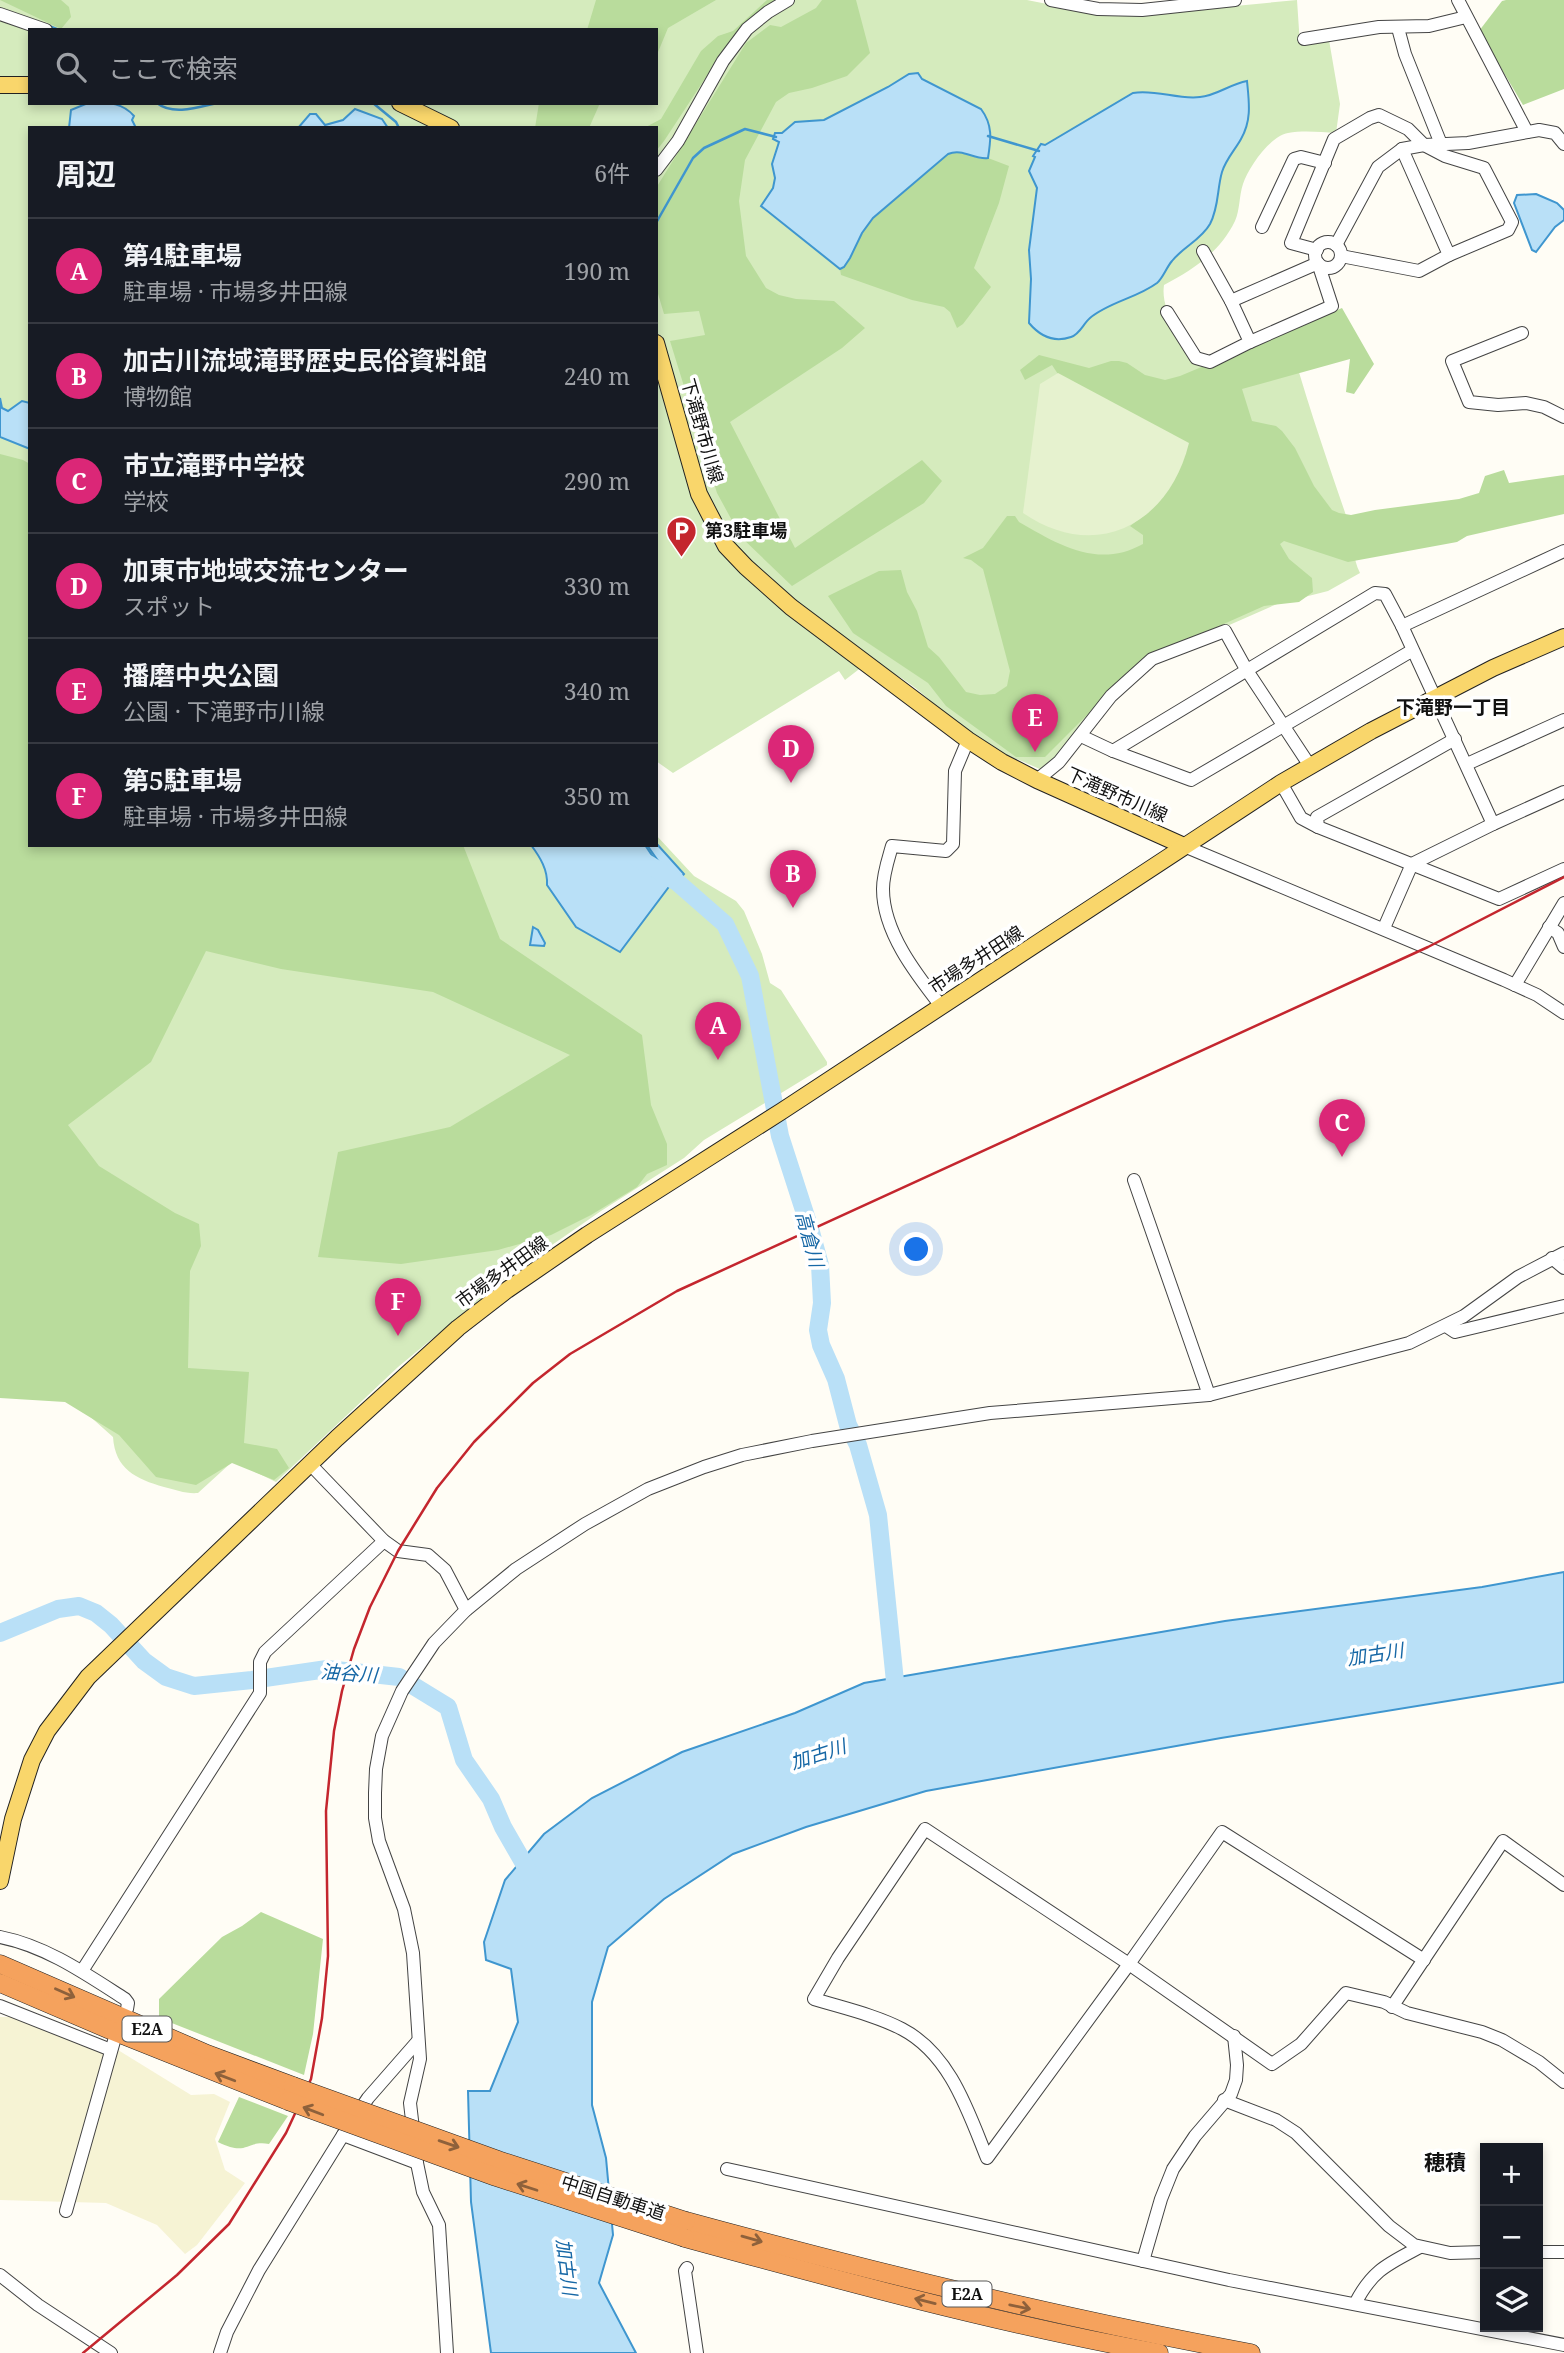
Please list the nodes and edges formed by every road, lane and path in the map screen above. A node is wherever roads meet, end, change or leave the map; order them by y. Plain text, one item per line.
1 (788, 0) edge
2 (1051, 0) edge
3 (1235, 0) edge
4 (1458, 0) edge
5 (0, 14) edge
6 (1466, 17) junction
7 (40, 28) edge
8 (1398, 28) junction
9 (1304, 39) dead end
10 (0, 85) edge
11 (28, 85) edge
12 (404, 105) edge
13 (447, 126) edge
14 (1527, 132) junction
15 (1441, 144) junction
16 (1564, 144) edge
17 (1424, 145) junction
18 (1402, 149) junction
19 (1325, 163) junction
20 (658, 167) edge
21 (1262, 227) dead end
22 (1203, 251) dead end
23 (1338, 251) junction
24 (1449, 255) junction
25 (1317, 256) junction
26 (1231, 300) junction
27 (1167, 312) dead end
28 (1522, 333) dead end
29 (1250, 342) junction
30 (658, 350) edge
31 (1564, 417) edge
32 (1564, 551) edge
33 (1402, 626) junction
34 (1564, 637) edge
35 (1413, 650) junction
36 (1246, 669) junction
37 (1434, 698) junction
38 (1564, 720) edge
39 (1284, 726) junction
40 (1081, 736) junction
41 (1455, 739) junction
42 (968, 740) junction
43 (1113, 751) junction
44 (1467, 764) junction
45 (1310, 766) junction
46 (1037, 780) junction
47 (1281, 783) junction
48 (1564, 792) edge
49 (1493, 824) junction
50 (1318, 827) junction
51 (1184, 846) junction
52 (1412, 864) junction
53 (1564, 869) edge
54 (1564, 903) edge
55 (1384, 928) junction
56 (1549, 928) junction
57 (1564, 947) edge
58 (1515, 985) junction
59 (941, 1006) junction
60 (1564, 1013) edge
61 (1134, 1180) dead end
62 (1558, 1255) edge
63 (1564, 1268) edge
64 (1564, 1306) edge
65 (1446, 1326) junction
66 (1209, 1395) junction
67 (310, 1464) junction
68 (384, 1541) junction
69 (466, 1610) junction
70 (0, 1881) edge
71 (1564, 1885) edge
72 (0, 1937) edge
73 (1424, 1960) junction
74 (1129, 1964) junction
75 (1, 1971) edge
76 (82, 1971) junction
77 (0, 2006) edge
78 (1392, 2007) junction
79 (127, 2009) dead end
80 (1234, 2036) junction
81 (417, 2042) junction
82 (1564, 2082) edge
83 (1224, 2100) junction
84 (343, 2134) junction
85 (417, 2163) junction
86 (727, 2169) dead end
87 (66, 2211) dead end
88 (686, 2229) junction
89 (1420, 2247) junction
90 (1480, 2252) edge
91 (1543, 2252) edge
92 (1564, 2252) edge
93 (1143, 2261) junction
94 (687, 2269) dead end
95 (0, 2275) edge
96 (1355, 2304) junction
97 (1564, 2345) edge
98 (111, 2353) edge
99 (220, 2353) edge
100 (447, 2353) edge
101 (697, 2353) edge
102 (1159, 2353) edge
103 (1251, 2353) edge

1 - 20 street
2 - 3 street
4 - 6 street
5 - 7 street
6 - 8 street
6 - 14 street
8 - 9 street
8 - 15 street
10 - 11 main road
12 - 13 main road
14 - 15 street
14 - 16 street
15 - 17 street
17 - 18 street
17 - 19 street
17 - 24 street
18 - 23 street
18 - 24 street
19 - 21 street
19 - 25 street
22 - 26 street
23 - 24 street
23 - 25 street
23 - 25 street
25 - 26 street
25 - 29 street
26 - 29 street
27 - 29 street
28 - 31 street
30 - 42 main road, 下滝野市川線
32 - 33 street
33 - 35 street
33 - 36 street
34 - 37 main road
35 - 37 street
35 - 39 street
36 - 39 street
36 - 40 street
36 - 43 street
37 - 41 street
37 - 45 main road
38 - 44 street
39 - 43 street
39 - 45 street
40 - 43 street
40 - 46 street
41 - 44 street
41 - 50 street
42 - 46 main road, 下滝野市川線
42 - 59 street
44 - 49 street
45 - 47 main road
46 - 51 main road, 下滝野市川線
47 - 50 street
47 - 51 main road
48 - 49 street
49 - 52 street
50 - 52 street
51 - 55 street
51 - 59 main road, 市場多井田線
52 - 53 street
52 - 55 street
54 - 56 street
55 - 58 street
56 - 57 street
56 - 58 street
58 - 60 street
59 - 67 main road, 市場多井田線
61 - 66 street
62 - 63 street
62 - 65 street
64 - 65 street
65 - 66 street
66 - 69 street
67 - 68 street
67 - 70 main road, 市場多井田線
68 - 69 street
68 - 76 street
69 - 81 street
71 - 73 street
72 - 76 street
73 - 74 street
73 - 78 street
74 - 74 street
74 - 80 street
75 - 88 highway, 中国自動車道 / E2A, bridge
76 - 79 street
77 - 87 street
78 - 80 street
78 - 82 street
80 - 83 street
81 - 84 street
81 - 85 street
83 - 89 street
83 - 93 street
84 - 85 street
84 - 99 street
85 - 100 street
86 - 93 street
102 -> 88 highway, 中国自動車道 / E2A
88 -> 103 highway, 中国自動車道 / E2A
89 - 90 street
89 - 96 street
91 - 92 street
93 - 96 street
94 - 101 street
95 - 98 street
96 - 97 street

